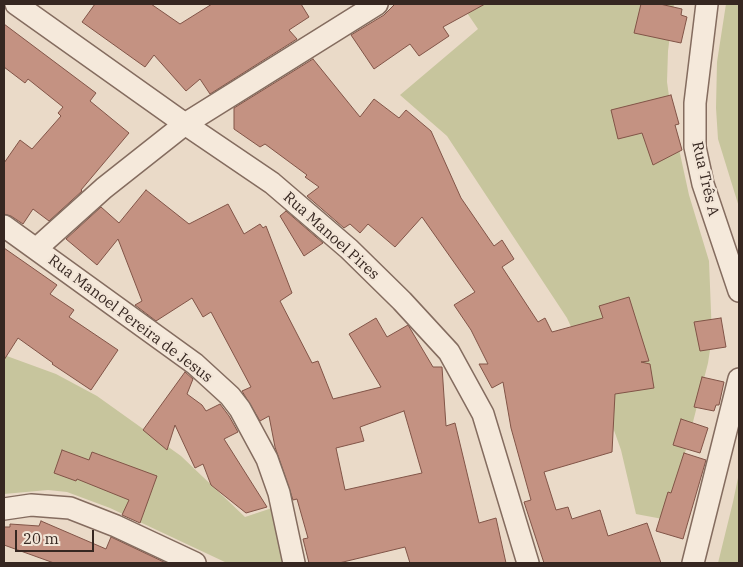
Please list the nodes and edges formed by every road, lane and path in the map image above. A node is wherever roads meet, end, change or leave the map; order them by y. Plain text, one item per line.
1 (16, 4) edge
2 (377, 4) edge
3 (707, 4) edge
4 (185, 124) junction
5 (4, 226) edge
6 (36, 249) junction
7 (739, 290) edge
8 (739, 379) edge
9 (4, 509) edge
10 (195, 563) edge
11 (294, 563) edge
12 (528, 563) edge
13 (693, 563) edge

1 - 4 street, Rua Manoel Pires
2 - 4 street
3 - 7 street, Rua Três A
4 - 6 street
4 - 12 street, Rua Manoel Pires
5 - 6 street, Rua Manoel Pereira de Jesus
6 - 11 street, Rua Manoel Pereira de Jesus
8 - 13 street
9 - 10 street

